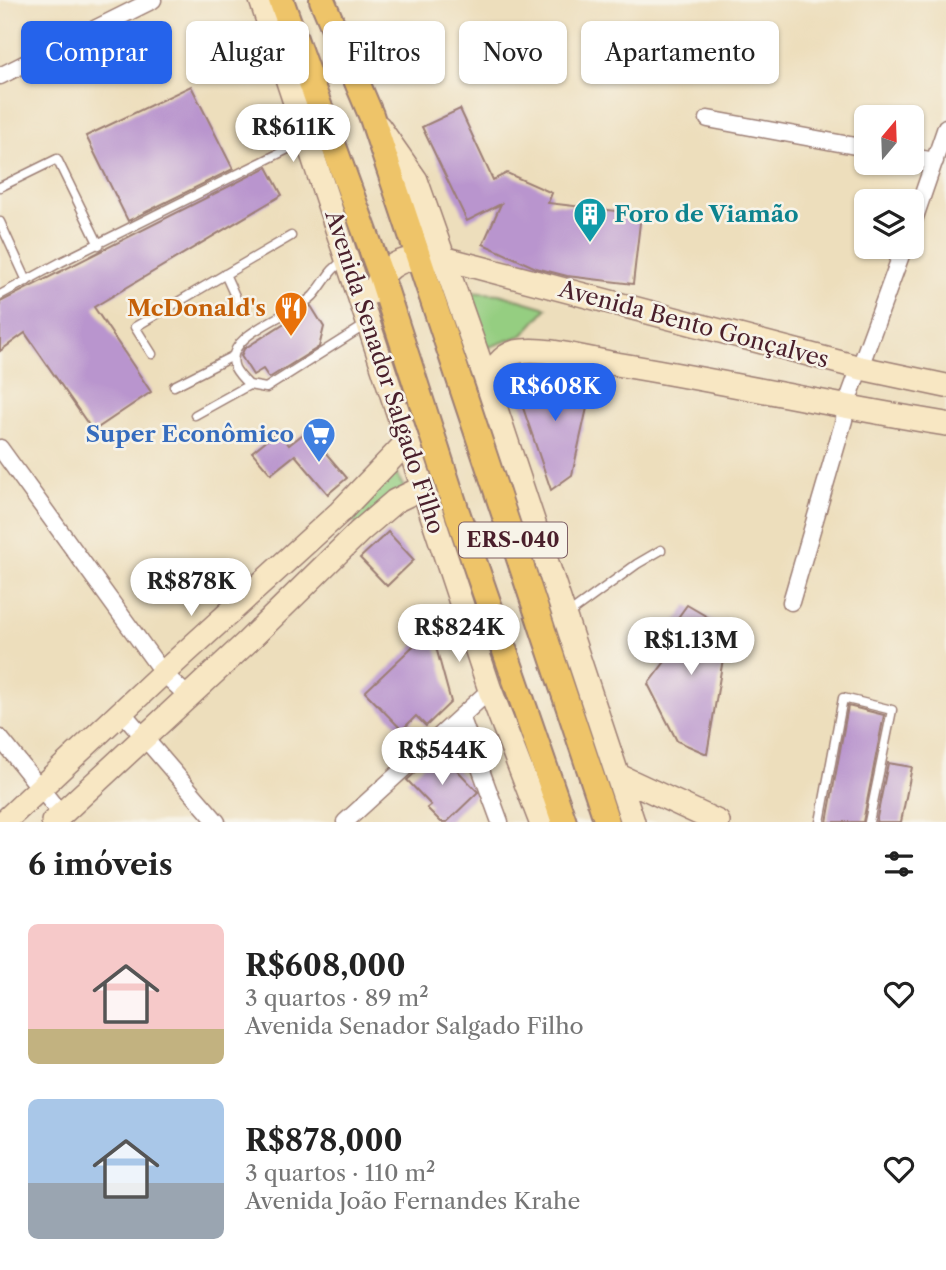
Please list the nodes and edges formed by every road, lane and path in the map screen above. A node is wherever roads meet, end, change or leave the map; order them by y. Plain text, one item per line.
1 (153, 0) edge
2 (261, 0) edge
3 (281, 0) edge
4 (323, 0) edge
5 (0, 76) edge
6 (371, 115) junction
7 (708, 119) dead end
8 (946, 127) edge
9 (307, 140) junction
10 (854, 146) edge
11 (924, 159) edge
12 (935, 161) junction
13 (0, 187) edge
14 (924, 192) edge
15 (0, 222) edge
16 (432, 228) junction
17 (290, 236) dead end
18 (99, 245) junction
19 (348, 258) junction
20 (431, 258) junction
21 (900, 259) edge
22 (476, 267) junction
23 (225, 274) junction
24 (381, 276) junction
25 (27, 281) junction
26 (0, 296) edge
27 (239, 305) dead end
28 (367, 319) junction
29 (152, 354) dead end
30 (233, 356) junction
31 (861, 368) junction
32 (487, 382) junction
33 (249, 385) junction
34 (174, 386) dead end
35 (946, 386) edge
36 (845, 408) junction
37 (195, 415) dead end
38 (946, 424) edge
39 (407, 442) junction
40 (0, 448) edge
41 (422, 488) junction
42 (340, 512) junction
43 (359, 533) junction
44 (661, 550) dead end
45 (791, 602) dead end
46 (565, 617) junction
47 (163, 673) junction
48 (490, 690) junction
49 (189, 697) junction
50 (123, 713) junction
51 (461, 716) junction
52 (0, 738) edge
53 (145, 738) junction
54 (619, 776) junction
55 (40, 789) junction
56 (57, 818) edge
57 (5, 822) edge
58 (216, 822) edge
59 (345, 822) edge
60 (500, 822) edge
61 (541, 822) edge
62 (564, 822) edge
63 (607, 822) edge
64 (633, 822) edge
65 (718, 822) edge
66 (820, 822) edge
67 (869, 822) edge

1 - 5 street
2 - 9 main road, Avenida Senador Salgado Filho
3 - 24 main road, Avenida Senador Salgado Filho / ERS-040
4 - 6 main road, ERS-040
6 - 16 main road
6 - 20 main road, ERS-040
7 - 10 street
8 - 12 street
9 - 18 lane
9 - 19 main road, Avenida Senador Salgado Filho
11 - 12 street
12 - 14 street
13 - 18 lane
15 - 25 lane
16 - 20 main road
16 - 22 main road
17 - 23 lane
18 - 25 lane
19 - 28 main road, Avenida Senador Salgado Filho
19 - 30 lane
20 - 22 main road, Avenida Bento Gonçalves
20 - 24 main road
20 - 32 main road
20 - 63 main road, ERS-040
21 - 31 street
22 - 31 main road, Avenida Bento Gonçalves
23 - 27 lane
23 - 29 lane
24 - 28 main road
24 - 62 main road, Avenida Senador Salgado Filho / ERS-040
25 - 26 lane
28 - 33 lane
28 - 39 main road, Avenida Senador Salgado Filho
30 - 33 lane
30 - 34 lane
31 - 35 main road, Avenida Bento Gonçalves
31 - 36 street
32 - 36 main road, Avenida Bento Gonçalves
32 - 46 main road
33 - 37 lane
36 - 38 main road, Avenida Bento Gonçalves
36 - 45 street
39 - 41 main road, Avenida Senador Salgado Filho
39 - 42 main road
40 - 47 street
41 - 43 main road
41 - 48 main road, Avenida Senador Salgado Filho
42 - 43 main road
42 - 47 main road
43 - 49 main road
44 - 46 lane
46 - 54 main road
47 - 49 street
47 - 50 main road
48 - 51 street
48 - 61 main road, Avenida Senador Salgado Filho
49 - 53 main road
50 - 53 street
50 - 55 main road
51 - 59 street
51 - 60 street
52 - 55 street
53 - 56 main road
53 - 58 street
54 - 64 main road
54 - 65 main road
55 - 56 street
55 - 57 main road
66 - 67 lane

